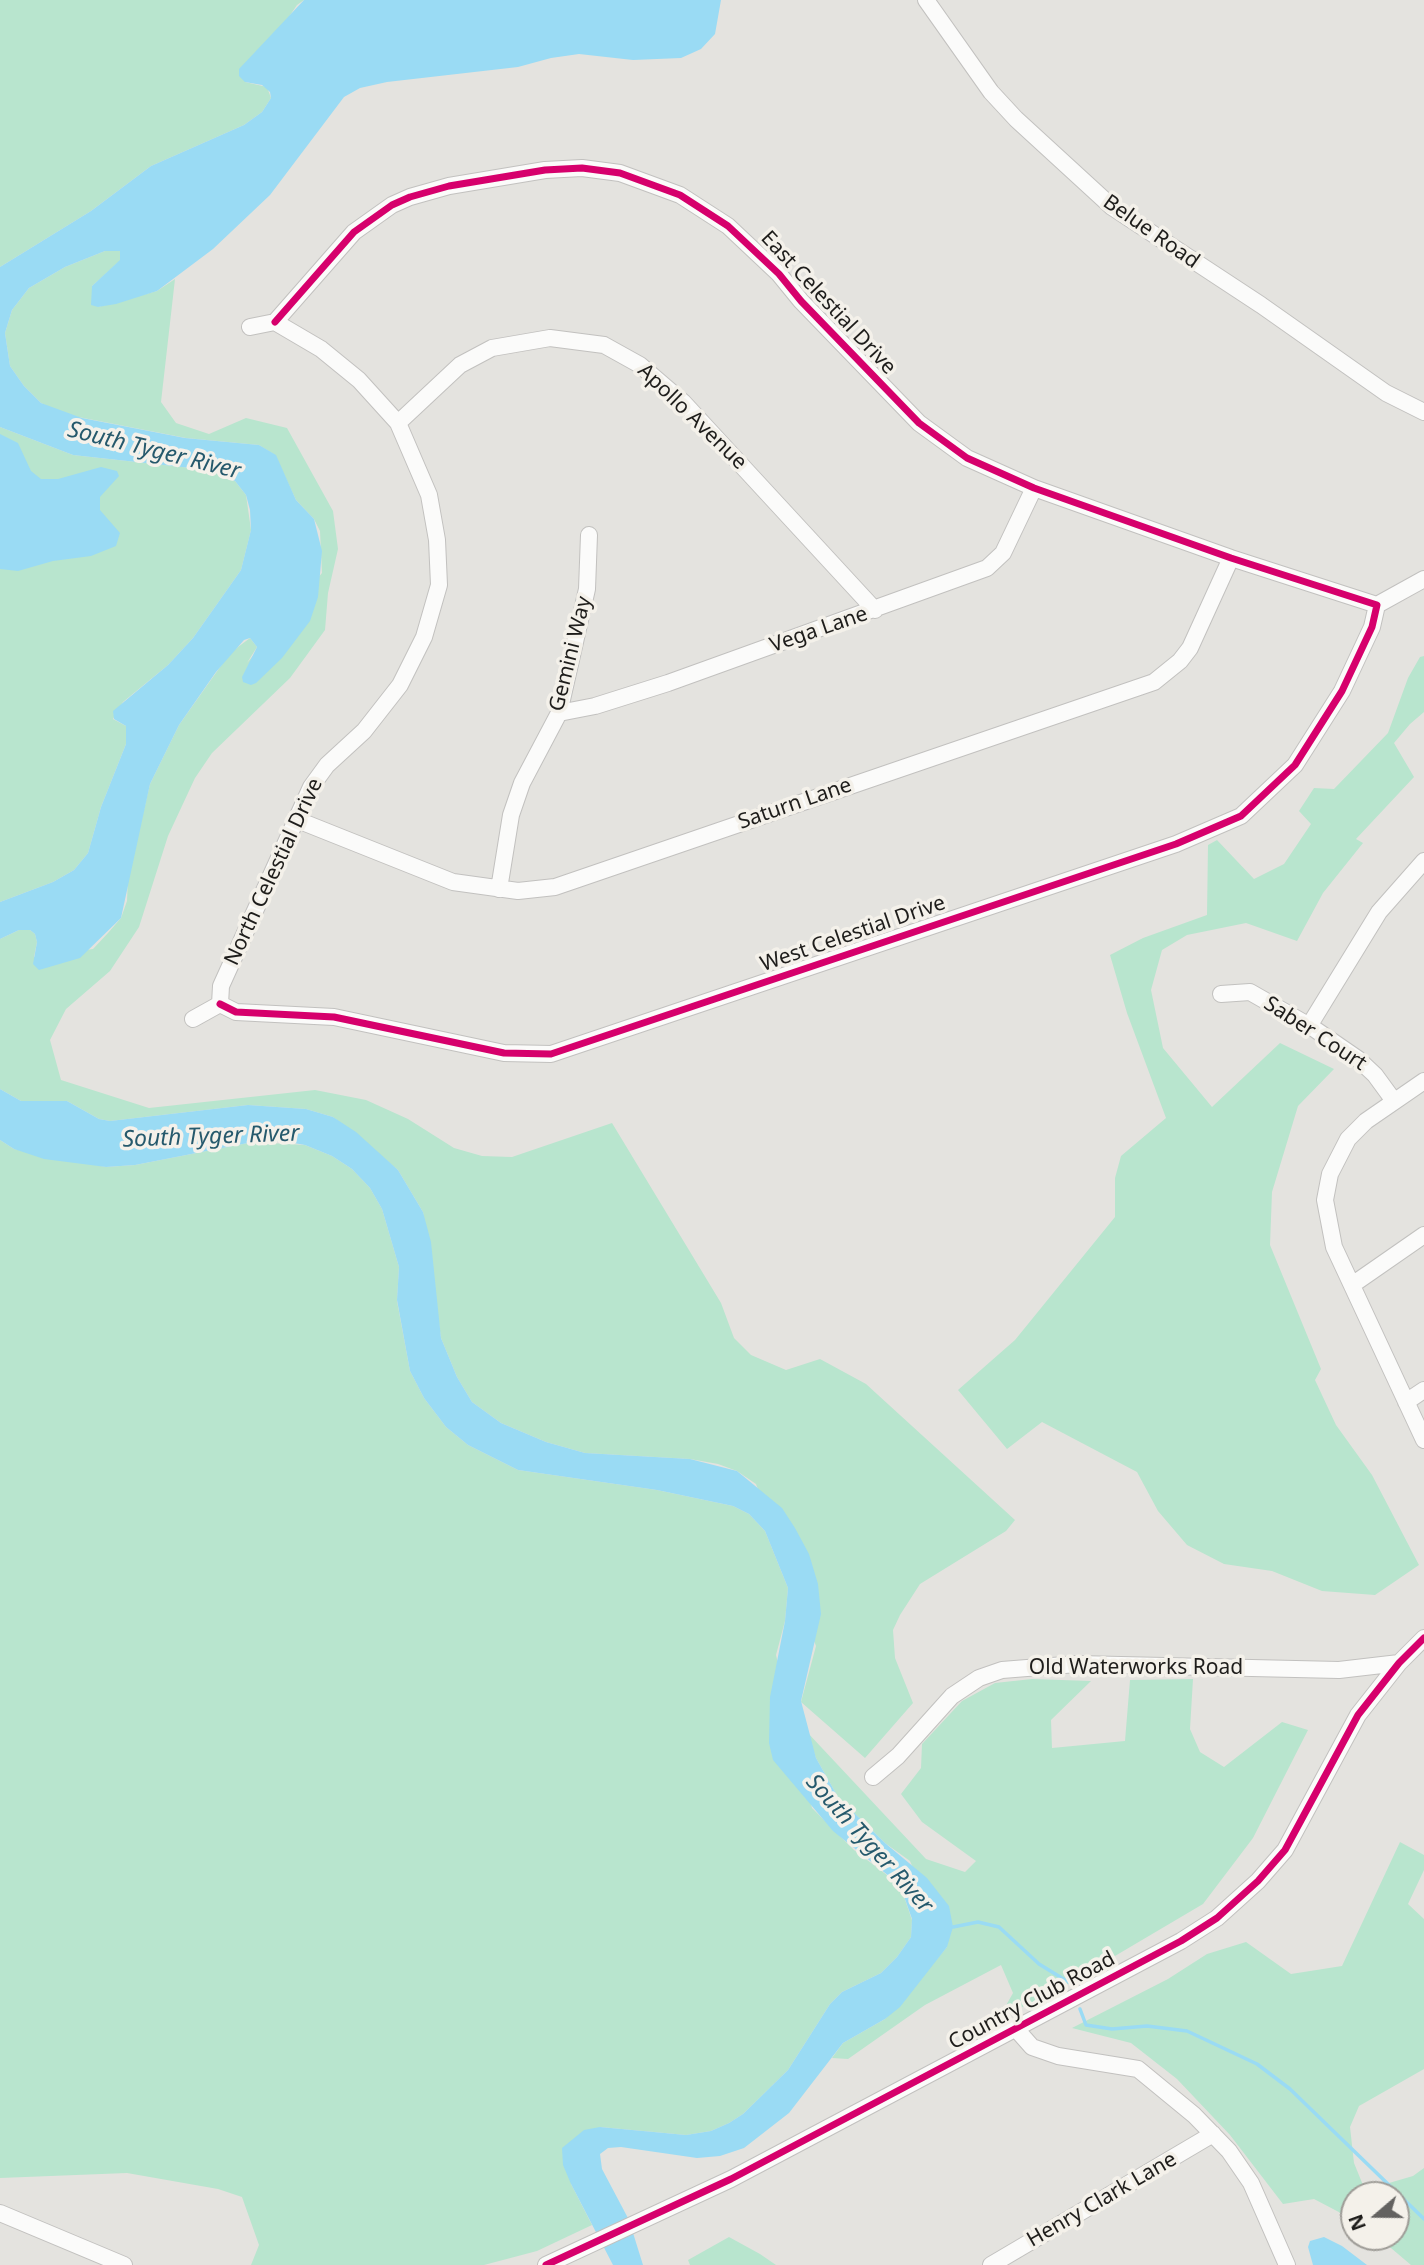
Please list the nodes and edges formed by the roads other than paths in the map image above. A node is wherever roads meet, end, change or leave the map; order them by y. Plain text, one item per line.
1 (926, 0) edge
2 (275, 322) junction
3 (250, 327) dead end
4 (1424, 412) edge
5 (398, 423) junction
6 (1034, 488) junction
7 (589, 535) dead end
8 (1231, 558) junction
9 (1424, 579) edge
10 (1405, 590) junction
11 (1424, 592) edge
12 (1377, 605) junction
13 (875, 610) junction
14 (559, 713) junction
15 (295, 819) junction
16 (1424, 861) edge
17 (499, 889) junction
18 (1222, 994) dead end
19 (220, 1004) junction
20 (193, 1018) dead end
21 (1309, 1026) junction
22 (1424, 1081) edge
23 (1394, 1101) junction
24 (1424, 1235) edge
25 (1352, 1285) junction
26 (1424, 1390) edge
27 (1406, 1402) junction
28 (1424, 1440) edge
29 (1424, 1638) edge
30 (1399, 1663) junction
31 (873, 1777) dead end
32 (1017, 2030) junction
33 (1213, 2134) junction
34 (0, 2213) edge
35 (124, 2265) edge
36 (546, 2265) edge
37 (991, 2265) edge
38 (1287, 2265) edge

1 - 4 street, Belue Road
2 - 3 street
2 - 5 street, North Celestial Drive
2 - 6 street, East Celestial Drive
5 - 13 street, Apollo Avenue
5 - 15 street, North Celestial Drive
6 - 8 street, East Celestial Drive
6 - 13 street, Vega Lane
7 - 14 street, Gemini Way
8 - 12 street, East Celestial Drive
8 - 17 street, Saturn Lane
9 - 10 street
10 - 11 street
10 - 12 street
12 - 19 street, West Celestial Drive
13 - 14 street, Vega Lane
14 - 17 street, Gemini Way
15 - 17 street, Saturn Lane
15 - 19 street, North Celestial Drive
16 - 21 street
18 - 21 street, Saber Court
19 - 20 street
21 - 23 street, Saber Court
22 - 23 street
23 - 25 street
24 - 25 street
25 - 27 street
26 - 27 street
27 - 28 street
29 - 30 street, Country Club Road
30 - 31 street, Old Waterworks Road
30 - 32 street, Country Club Road
32 - 33 street
32 - 36 street, Country Club Road
33 - 37 street, Henry Clark Lane
33 - 38 street
34 - 35 street

